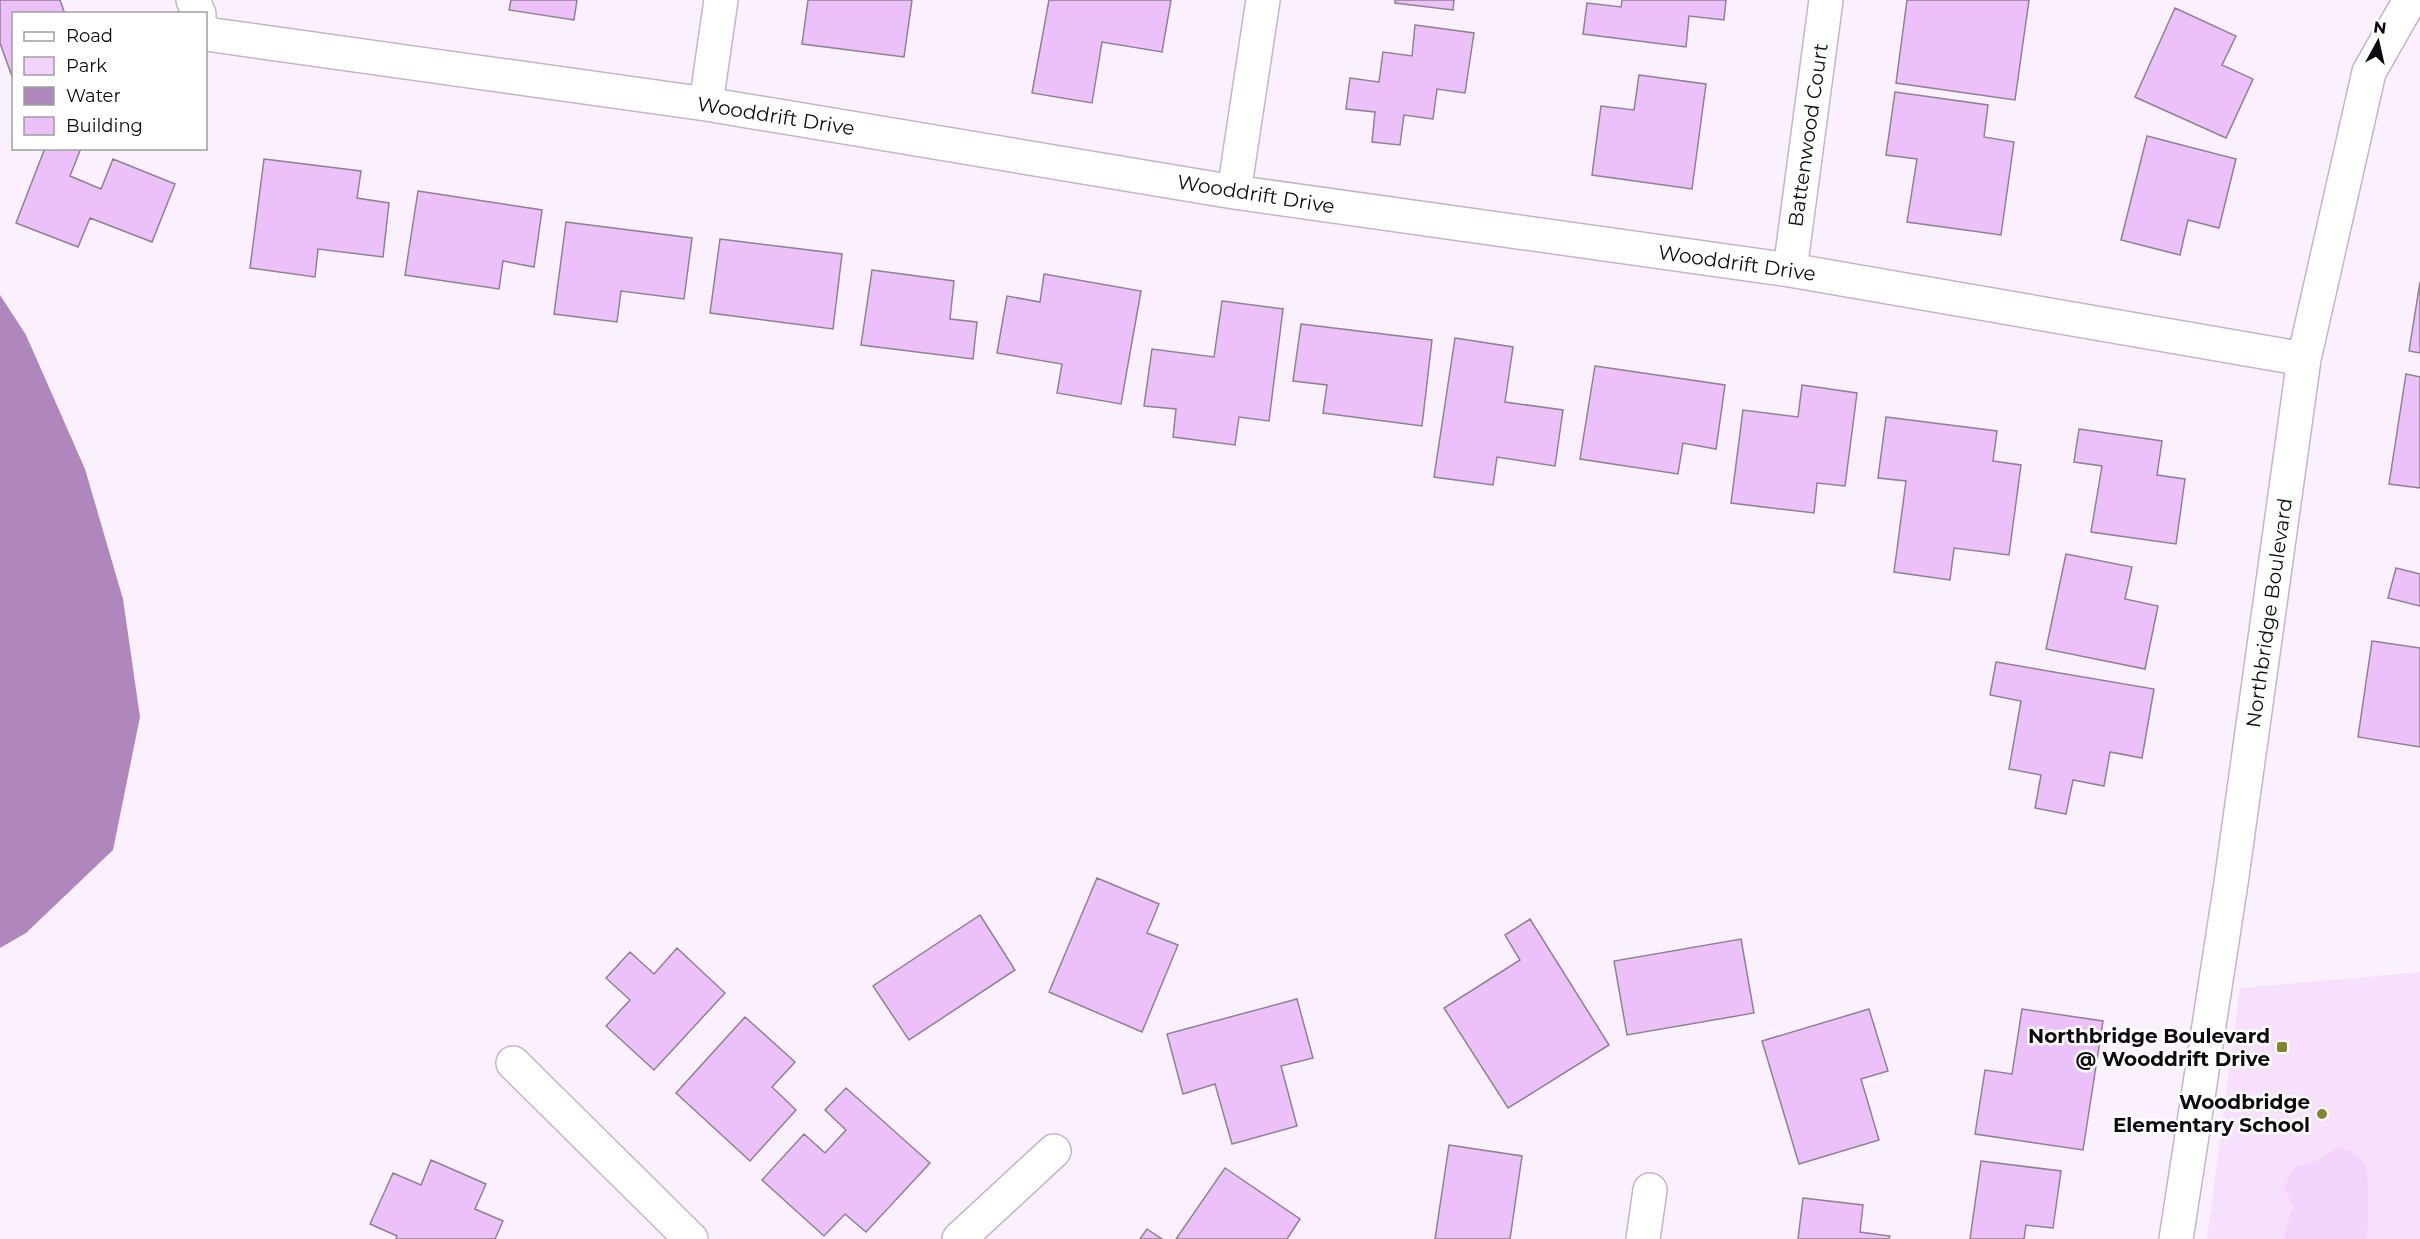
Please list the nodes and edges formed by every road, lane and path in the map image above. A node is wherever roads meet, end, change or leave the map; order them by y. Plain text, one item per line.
1 (721, 0) edge
2 (1263, 0) edge
3 (1826, 0) edge
4 (2410, 0) edge
5 (207, 27) edge
6 (706, 104) junction
7 (1234, 192) junction
8 (1790, 270) junction
9 (2304, 359) junction
10 (513, 1063) dead end
11 (1054, 1151) dead end
12 (1650, 1190) dead end
13 (690, 1239) edge
14 (959, 1239) edge
15 (1643, 1239) edge
16 (2176, 1239) edge

1 - 6 street
2 - 7 street
3 - 8 street, Battenwood Court
4 - 9 street, Northbridge Boulevard
5 - 6 street, Wooddrift Drive
6 - 7 street, Wooddrift Drive
7 - 8 street, Wooddrift Drive
8 - 9 street, Wooddrift Drive
9 - 16 street, Northbridge Boulevard
10 - 13 street
11 - 14 street
12 - 15 street

